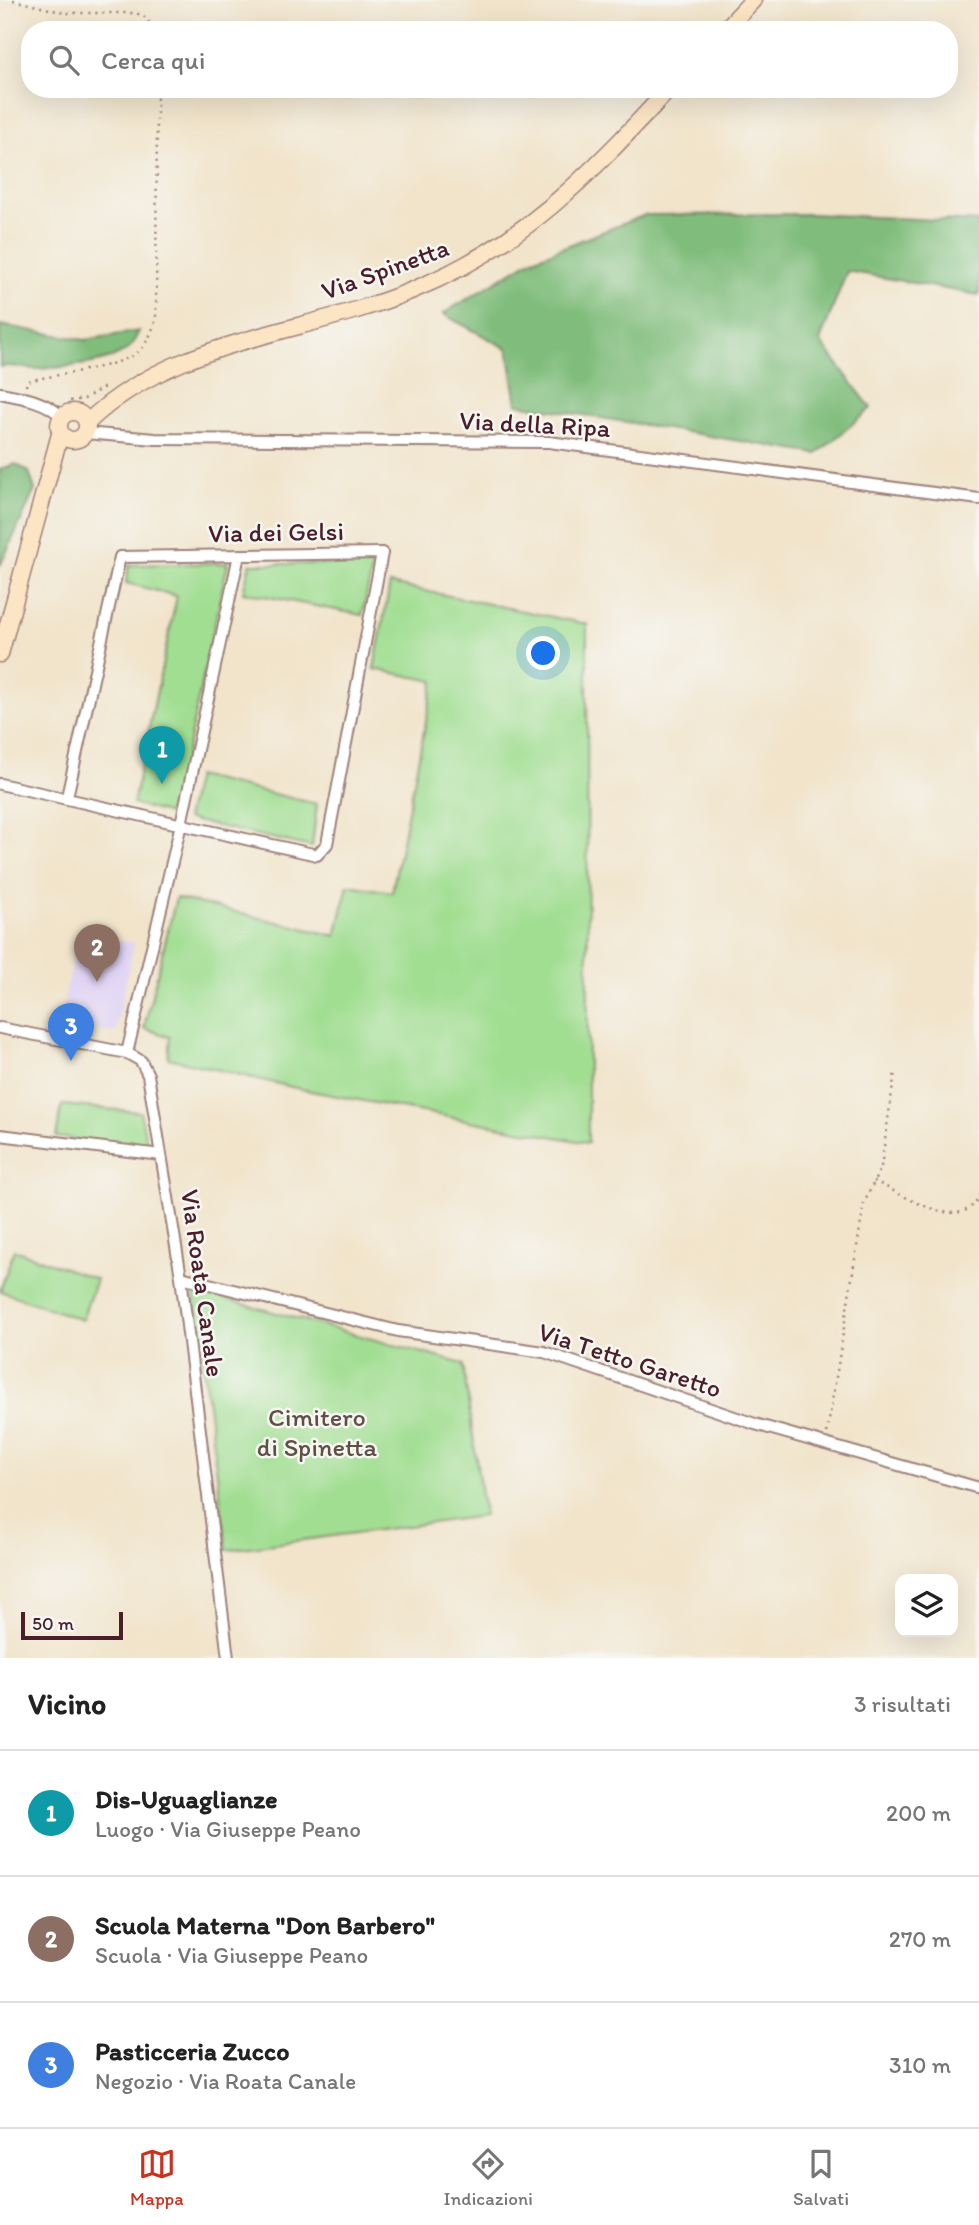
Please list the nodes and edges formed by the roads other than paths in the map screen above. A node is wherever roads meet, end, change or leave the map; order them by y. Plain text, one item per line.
1 (753, 0) edge
2 (733, 21) edge
3 (660, 98) edge
4 (0, 393) edge
5 (62, 417) joint
6 (77, 429) junction
7 (979, 499) edge
8 (239, 555) junction
9 (0, 654) edge
10 (0, 784) edge
11 (67, 797) junction
12 (181, 824) junction
13 (0, 1028) edge
14 (127, 1053) junction
15 (0, 1135) edge
16 (161, 1155) junction
17 (181, 1277) junction
18 (979, 1488) edge
19 (229, 1658) edge

1 - 2 main road
3 - 6 main road, Via Spinetta
4 - 5 street
5 - 6 main road
6 - 7 street, Via della Ripa
6 - 9 main road
8 - 11 street, Via dei Gelsi
8 - 12 street
8 - 12 street, Via dei Gelsi
10 - 11 street
11 - 12 street
12 - 14 street
13 - 14 street
14 - 16 street, Via Roata Canale
15 - 16 street
16 - 17 street, Via Roata Canale
17 - 18 street, Via Tetto Garetto
17 - 19 street, Via Roata Canale

